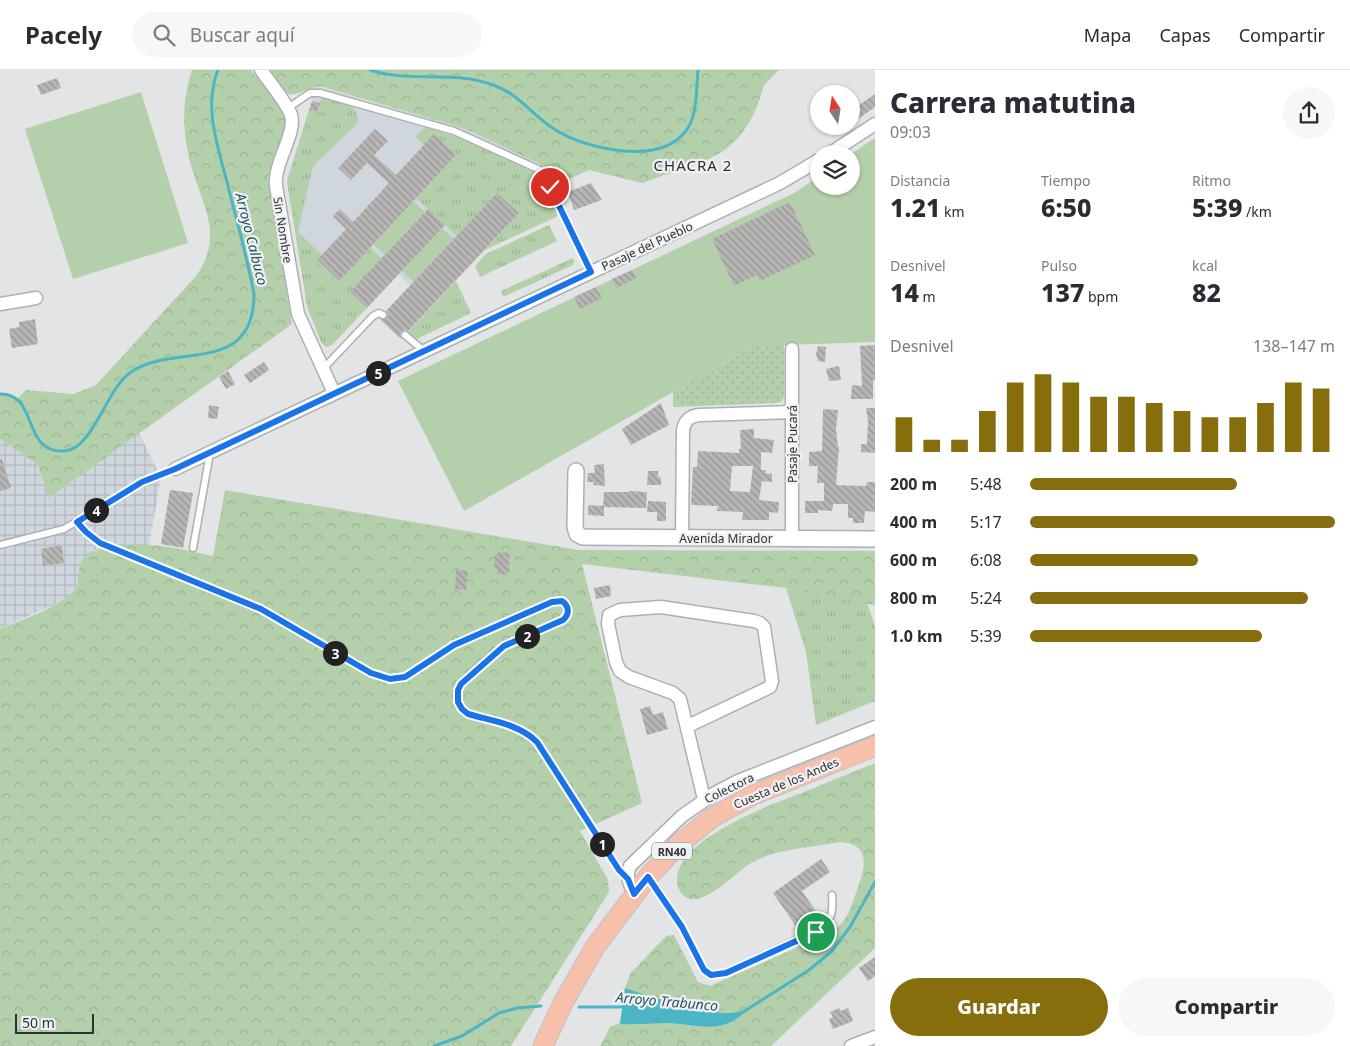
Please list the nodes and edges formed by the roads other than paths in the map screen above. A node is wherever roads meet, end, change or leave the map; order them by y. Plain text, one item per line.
1 (261, 70) edge
2 (288, 108) junction
3 (875, 124) edge
4 (843, 145) edge
5 (810, 165) edge
6 (591, 272) junction
7 (36, 298) dead end
8 (0, 304) edge
9 (383, 315) dead end
10 (405, 335) dead end
11 (792, 349) dead end
12 (424, 351) junction
13 (323, 369) junction
14 (334, 393) junction
15 (792, 412) junction
16 (210, 452) junction
17 (175, 469) joint
18 (576, 471) dead end
19 (77, 522) junction
20 (682, 538) junction
21 (792, 538) junction
22 (875, 539) edge
23 (0, 545) edge
24 (193, 548) dead end
25 (688, 726) junction
26 (875, 727) edge
27 (875, 746) edge
28 (704, 799) junction
29 (648, 877) junction
30 (631, 886) junction
31 (832, 895) dead end
32 (875, 1037) edge
33 (545, 1045) edge
34 (851, 1046) edge

1 - 2 street
2 - 6 lane
2 - 13 street, Sin Nombre
3 - 4 street
5 - 6 street, Pasaje del Pueblo
6 - 12 street, Pasaje del Pueblo
7 - 8 street
9 - 13 lane
10 - 12 lane
11 - 15 street, Pasaje Pucará
12 - 14 street, Pasaje del Pueblo
13 - 14 street, Sin Nombre
14 - 16 street, Pasaje del Pueblo
15 - 20 street
15 - 21 street, Pasaje Pucará
16 - 17 street, Pasaje del Pueblo
16 - 24 lane
17 - 19 lane
18 - 20 street, Avenida Mirador
19 - 23 lane
19 - 30 lane
20 - 21 street, Avenida Mirador
21 - 22 street, Avenida Mirador
25 - 25 street
25 - 28 street
26 - 28 street, Colectora
27 - 29 main road, Cuesta de los Andes / RN40
28 - 30 street, Colectora
29 - 30 main road, Cuesta de los Andes / RN40
29 - 31 lane
30 - 33 main road, Cuesta de los Andes / RN40
32 - 34 street

